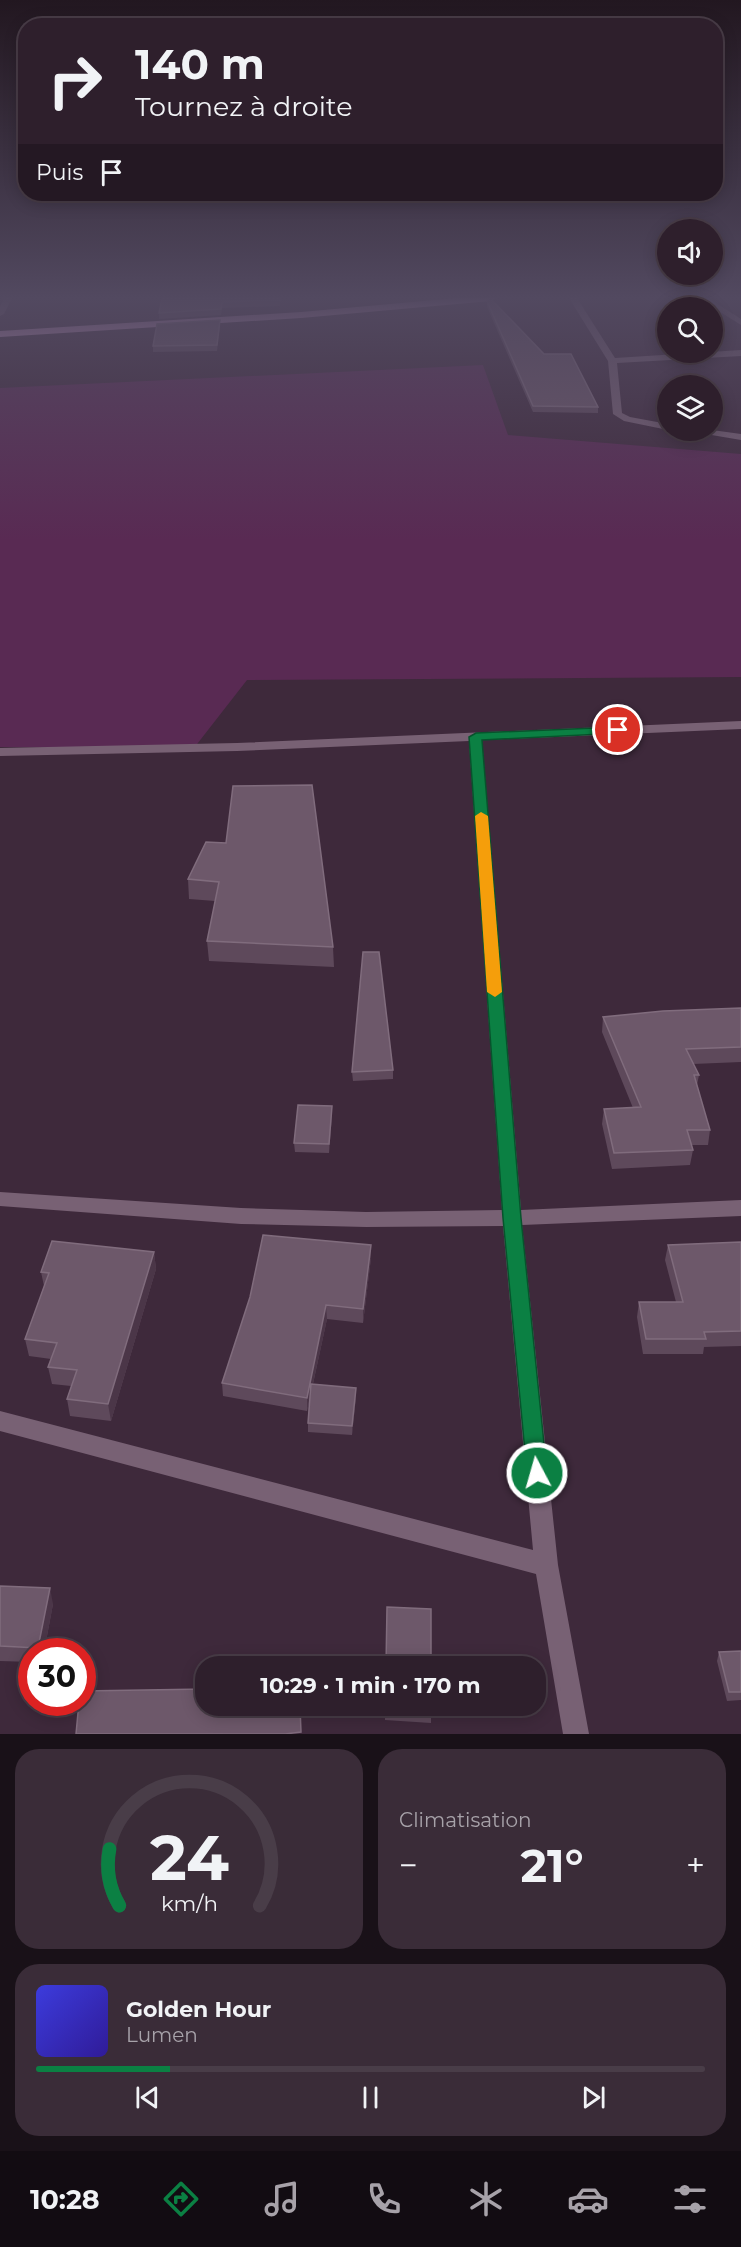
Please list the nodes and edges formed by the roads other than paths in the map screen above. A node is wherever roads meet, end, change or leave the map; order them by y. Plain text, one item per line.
1 (614, 379) edge
2 (657, 425) edge
3 (723, 435) edge
4 (741, 437) edge
5 (741, 725) edge
6 (476, 737) junction
7 (0, 752) edge
8 (0, 1199) edge
9 (741, 1208) edge
10 (512, 1218) junction
11 (0, 1421) edge
12 (546, 1565) junction
13 (576, 1734) edge

1 - 2 street
3 - 4 street
5 - 6 street
6 - 7 street
6 - 10 street
8 - 10 street
9 - 10 street
10 - 12 street
11 - 12 street
12 - 13 street

